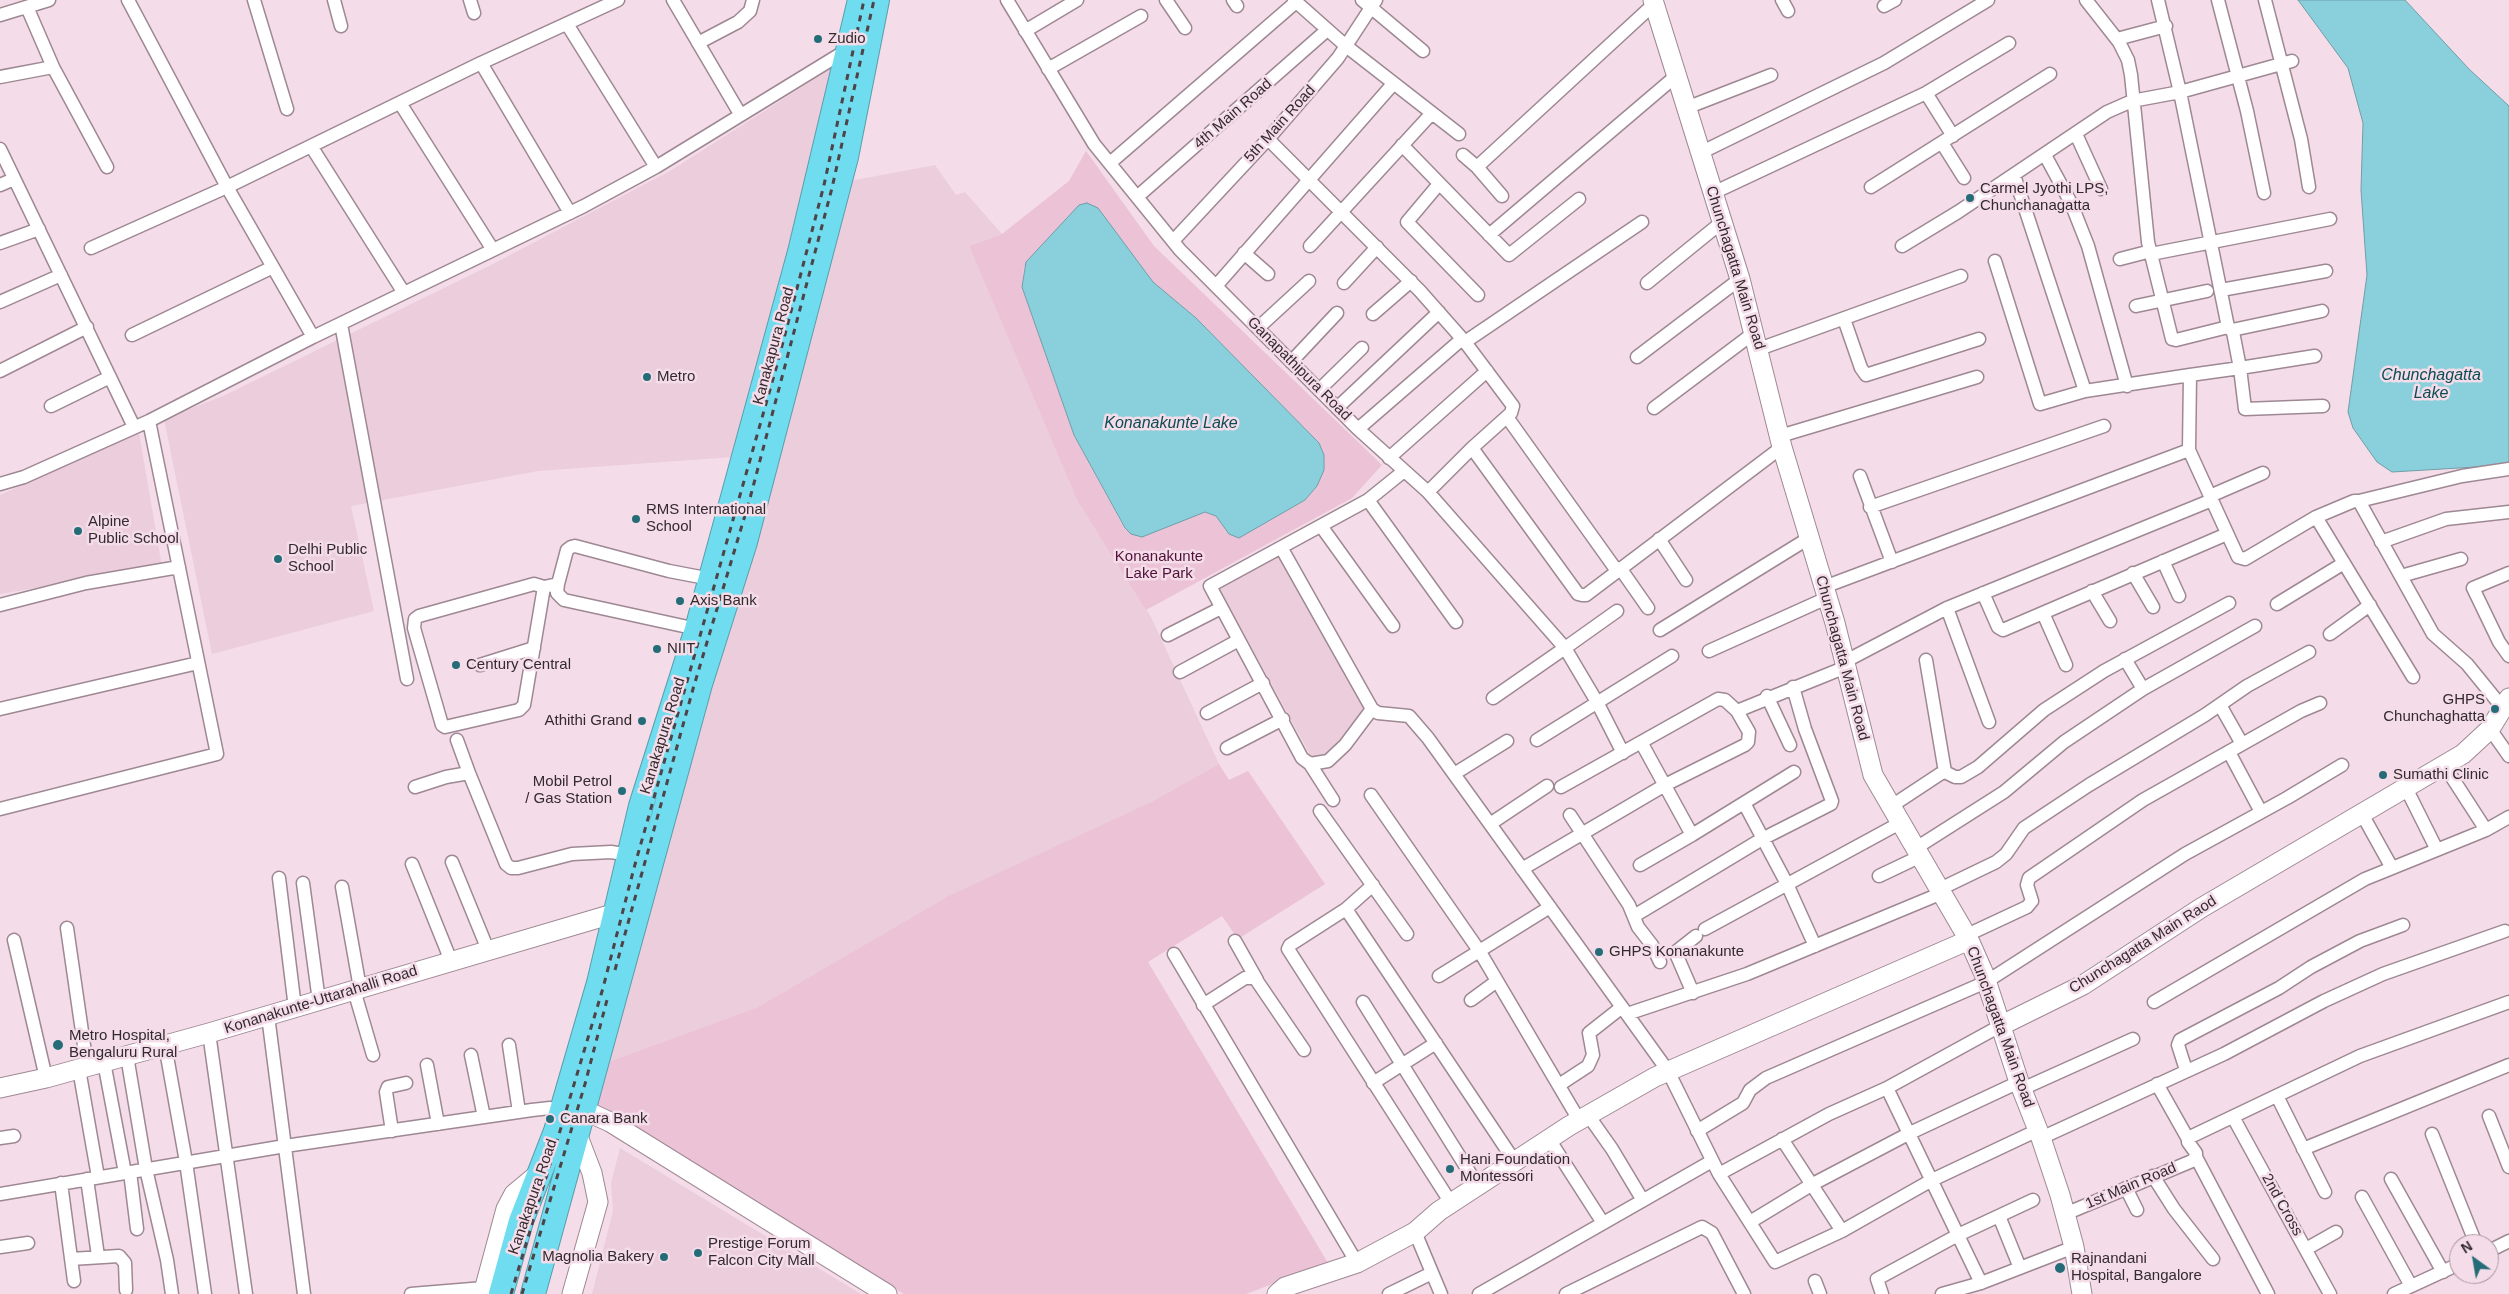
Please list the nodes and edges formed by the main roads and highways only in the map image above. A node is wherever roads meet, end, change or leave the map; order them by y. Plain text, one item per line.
1 (860, 0) edge
2 (877, 0) edge
3 (858, 49) junction
4 (574, 1115) junction
5 (489, 1292) edge
6 (533, 1294) edge

1 - 3 highway, Kanakapura Road
2 - 3 highway, Kanakapura Road
3 - 4 highway, Kanakapura Road
3 - 4 highway, Kanakapura Road
4 - 5 highway, Kanakapura Road
4 - 6 highway, Kanakapura Road

